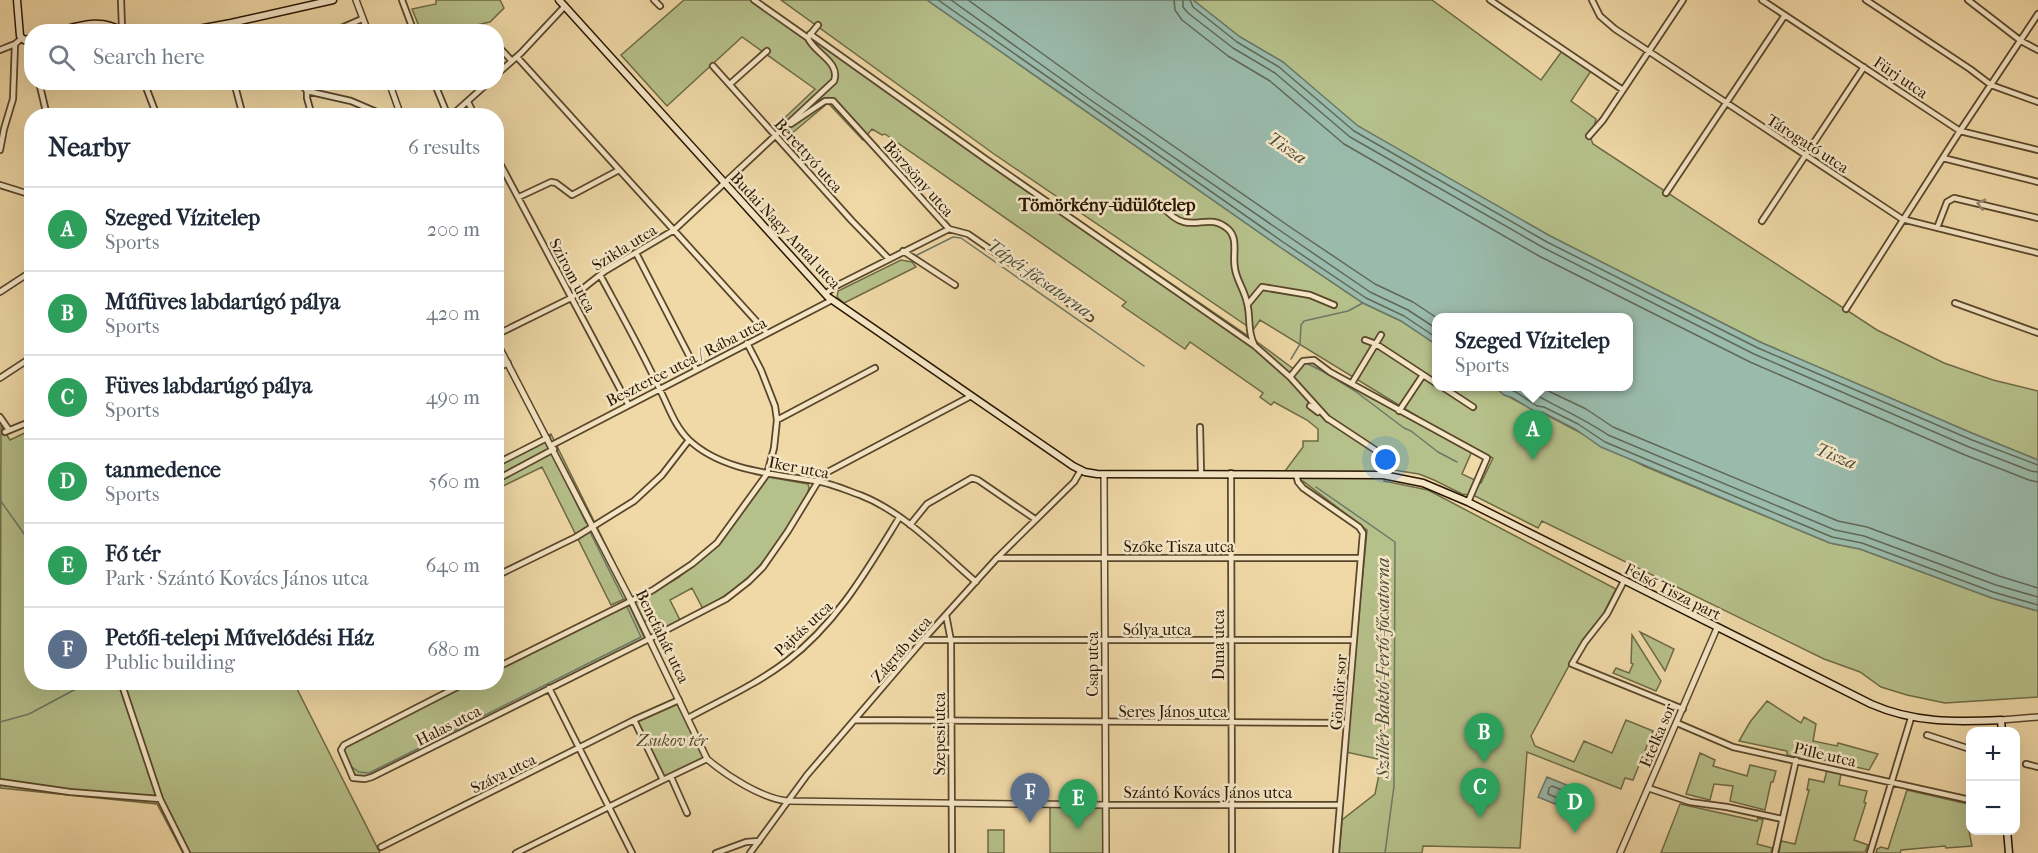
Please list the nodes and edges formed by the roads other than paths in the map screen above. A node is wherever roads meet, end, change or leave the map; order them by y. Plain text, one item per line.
1 (16, 0) edge
2 (121, 0) edge
3 (333, 0) edge
4 (356, 0) edge
5 (402, 0) edge
6 (560, 0) edge
7 (654, 0) edge
8 (754, 0) edge
9 (1490, 0) edge
10 (1592, 0) edge
11 (1683, 0) edge
12 (1762, 0) edge
13 (1866, 0) edge
14 (1968, 0) edge
15 (320, 2) edge
16 (565, 6) junction
17 (660, 6) dead end
18 (2038, 14) edge
19 (1785, 15) junction
20 (362, 19) junction
21 (122, 24) edge
22 (226, 24) edge
23 (350, 24) edge
24 (364, 24) edge
25 (411, 24) edge
26 (818, 25) dead end
27 (24, 35) edge
28 (809, 36) junction
29 (24, 40) edge
30 (2021, 41) junction
31 (15, 44) junction
32 (0, 50) edge
33 (2038, 50) edge
34 (767, 51) dead end
35 (1649, 52) junction
36 (504, 53) edge
37 (517, 57) junction
38 (512, 62) junction
39 (713, 66) dead end
40 (1864, 67) junction
41 (504, 68) edge
42 (730, 84) junction
43 (1990, 85) junction
44 (41, 90) edge
45 (147, 90) edge
46 (236, 90) edge
47 (392, 90) edge
48 (438, 90) edge
49 (481, 90) edge
50 (1623, 90) junction
51 (307, 91) joint
52 (468, 102) junction
53 (2038, 102) edge
54 (1726, 103) junction
55 (45, 108) edge
56 (154, 108) edge
57 (241, 108) edge
58 (310, 108) edge
59 (367, 108) edge
60 (398, 108) edge
61 (445, 108) edge
62 (460, 108) edge
63 (471, 108) edge
64 (788, 125) junction
65 (1960, 131) junction
66 (776, 136) junction
67 (1589, 136) dead end
68 (0, 150) edge
69 (2038, 150) edge
70 (1805, 156) junction
71 (1943, 158) junction
72 (619, 170) junction
73 (504, 171) edge
74 (2038, 182) edge
75 (0, 185) edge
76 (725, 185) junction
77 (24, 192) edge
78 (1666, 193) dead end
79 (519, 198) junction
80 (1162, 206) dead end
81 (2038, 218) edge
82 (1902, 219) junction
83 (1762, 221) dead end
84 (1937, 228) junction
85 (949, 229) junction
86 (674, 230) junction
87 (903, 251) junction
88 (636, 253) junction
89 (2038, 253) edge
90 (889, 259) junction
91 (600, 274) junction
92 (24, 277) edge
93 (955, 285) dead end
94 (0, 292) edge
95 (825, 294) junction
96 (571, 298) junction
97 (832, 300) junction
98 (1955, 303) dead end
99 (1248, 304) junction
100 (1334, 305) dead end
101 (1846, 309) dead end
102 (1090, 318) dead end
103 (504, 331) edge
104 (767, 333) junction
105 (2038, 333) edge
106 (1381, 335) dead end
107 (1365, 340) dead end
108 (747, 343) junction
109 (1376, 344) junction
110 (1255, 346) junction
111 (504, 356) edge
112 (24, 362) edge
113 (508, 363) junction
114 (504, 365) edge
115 (696, 369) junction
116 (875, 369) dead end
117 (1423, 375) junction
118 (1290, 377) junction
119 (0, 378) edge
120 (1432, 381) edge
121 (1352, 383) junction
122 (660, 388) junction
123 (1447, 391) edge
124 (971, 396) junction
125 (628, 404) junction
126 (1310, 406) dead end
127 (1473, 407) dead end
128 (1399, 411) junction
129 (0, 417) edge
130 (1328, 419) junction
131 (777, 420) junction
132 (24, 424) edge
133 (1200, 427) dead end
134 (548, 438) junction
135 (689, 440) junction
136 (553, 447) junction
137 (504, 460) edge
138 (1081, 470) junction
139 (1201, 473) junction
140 (1230, 473) junction
141 (767, 474) junction
142 (1104, 474) junction
143 (1297, 474) junction
144 (504, 475) edge
145 (1388, 475) junction
146 (818, 481) junction
147 (1468, 502) junction
148 (899, 518) junction
149 (1035, 519) junction
150 (910, 525) junction
151 (593, 526) junction
152 (997, 558) junction
153 (1105, 558) junction
154 (1231, 558) junction
155 (1360, 558) junction
156 (504, 572) edge
157 (1624, 581) junction
158 (976, 582) junction
159 (631, 601) junction
160 (946, 615) junction
161 (1717, 628) junction
162 (649, 639) junction
163 (923, 640) junction
164 (1354, 640) junction
165 (951, 641) junction
166 (1105, 641) junction
167 (1230, 641) junction
168 (504, 664) edge
169 (549, 688) junction
170 (123, 690) edge
171 (448, 690) edge
172 (679, 700) junction
173 (1683, 709) junction
174 (2038, 717) edge
175 (688, 718) junction
176 (1911, 718) junction
177 (634, 720) junction
178 (855, 720) junction
179 (2001, 720) junction
180 (952, 722) junction
181 (1106, 722) junction
182 (1230, 723) junction
183 (1347, 723) junction
184 (1677, 723) junction
185 (2002, 727) edge
186 (1927, 735) dead end
187 (1966, 747) edge
188 (580, 748) junction
189 (707, 759) junction
190 (1796, 760) junction
191 (2026, 764) dead end
192 (2038, 767) edge
193 (671, 777) junction
194 (663, 780) junction
195 (0, 782) edge
196 (1891, 782) junction
197 (1648, 788) junction
198 (160, 798) junction
199 (1966, 799) edge
200 (787, 801) junction
201 (951, 803) junction
202 (1231, 805) junction
203 (1340, 805) junction
204 (1106, 806) junction
205 (609, 807) junction
206 (687, 813) dead end
207 (1782, 819) junction
208 (2007, 835) edge
209 (759, 841) junction
210 (381, 847) dead end
211 (187, 853) edge
212 (516, 853) edge
213 (632, 853) edge
214 (716, 853) edge
215 (750, 853) edge
216 (952, 853) edge
217 (1106, 853) edge
218 (1232, 853) edge
219 (1336, 853) edge
220 (1620, 853) edge
221 (1775, 853) edge
222 (1870, 853) edge
223 (2009, 853) edge

1 - 27 main road
2 - 21 street
3 - 15 main road
4 - 20 street
5 - 25 street
6 - 16 main road, Budai Nagy Antal utca
7 - 17 street
8 - 28 street
9 - 50 street
10 - 35 street, Tárogató utca
11 - 35 street
12 - 19 street, Fürj utca
13 - 43 street
14 - 30 street
15 - 22 main road
16 - 37 street
16 - 76 main road, Budai Nagy Antal utca
18 - 30 street
19 - 40 street, Fürj utca
19 - 54 street
20 - 23 street
20 - 24 street
26 - 28 street
28 - 64 street
28 - 110 street
29 - 31 street
30 - 33 street
30 - 43 street
31 - 32 street
31 - 68 street
34 - 42 street
35 - 50 street
35 - 54 street, Tárogató utca
36 - 38 street
37 - 38 street
37 - 72 street
38 - 41 street
39 - 42 street, Berettyó utca
40 - 65 street, Fürj utca
40 - 70 street
42 - 66 street, Berettyó utca
43 - 53 street
43 - 65 street
44 - 55 street
45 - 56 street
46 - 57 street
47 - 60 street
48 - 61 street
49 - 52 street
50 - 67 street
51 - 58 street
51 - 59 street
52 - 62 street
52 - 63 street
54 - 70 street, Tárogató utca
54 - 78 street
64 - 66 street, Szikla utca
64 - 85 street, Börzsöny utca
65 - 69 street, Fürj utca
65 - 71 street
66 - 76 street, Szikla utca
66 - 90 street, Berettyó utca
70 - 82 street, Tárogató utca
70 - 83 street
71 - 74 street
71 - 82 street
72 - 79 street
72 - 86 street
73 - 79 street, Szirom utca
75 - 77 street
76 - 86 street, Szikla utca
76 - 95 main road, Budai Nagy Antal utca
79 - 96 street, Szirom utca
80 - 99 street
81 -> 84 street
82 - 84 street, Tárogató utca
82 - 101 street
84 - 89 street, Tárogató utca
85 - 87 street
85 - 102 street, Börzsöny utca
86 - 88 street, Szikla utca
86 - 104 street
87 - 90 street
87 - 93 street
88 - 91 street, Szikla utca
88 - 115 street
90 - 95 street
91 - 96 street, Szikla utca
91 - 122 street, Iker utca
92 - 94 street
95 - 97 main road, Budai Nagy Antal utca
96 - 103 street, Szikla utca
96 - 125 street, Szirom utca
97 - 104 street, Beszterce utca / Rába utca
97 - 124 main road, Budai Nagy Antal utca
98 - 105 street
99 - 100 street
99 - 110 street
104 - 108 street, Beszterce utca / Rába utca
106 - 109 street
107 - 109 street
108 - 115 street, Beszterce utca / Rába utca
108 - 131 street
109 - 117 street
109 - 121 street
110 - 118 street
111 - 113 street, Bencfahát utca
112 - 119 street
113 - 114 street
113 - 134 street, Bencfahát utca
115 - 122 street, Beszterce utca / Rába utca
116 - 131 street
117 - 120 street
117 - 128 street
118 - 121 street
118 - 130 street
121 - 128 street
122 - 125 street, Beszterce utca / Rába utca
122 - 135 street, Iker utca
123 - 127 street
124 - 138 main road, Budai Nagy Antal utca
124 - 146 street
125 - 136 street, Beszterce utca / Rába utca
126 - 130 street
128 - 147 street
129 - 132 street
130 - 145 street
131 - 141 street
133 - 139 street
134 - 136 street, Bencfahát utca
134 - 137 street
135 - 141 street, Iker utca
135 - 151 street
136 - 144 street, Beszterce utca / Rába utca
136 - 151 street, Bencfahát utca
138 - 142 main road, Budai Nagy Antal utca
138 - 149 street, Zágráb utca
139 - 140 main road, Felső Tisza part
139 - 142 main road, Budai Nagy Antal utca
140 - 143 main road, Felső Tisza part
140 - 154 street, Duna utca
141 - 146 street, Iker utca
141 - 159 street
142 - 153 street, Csap utca
143 - 145 main road, Felső Tisza part
143 - 155 street, Göndör sor
145 - 147 main road, Felső Tisza part
146 - 148 street, Iker utca
146 - 162 street, Halas utca
147 - 157 main road, Felső Tisza part
148 - 150 street, Iker utca
148 - 175 street, Pajtás utca
149 - 150 street
149 - 152 street, Zágráb utca
150 - 158 street, Iker utca
151 - 156 street
151 - 159 street, Bencfahát utca
152 - 153 street, Szőke Tisza utca
152 - 158 street, Zágráb utca
153 - 154 street, Szőke Tisza utca
153 - 166 street, Csap utca
154 - 155 street, Szőke Tisza utca
154 - 167 street, Duna utca
155 - 164 street, Göndör sor
157 - 161 main road, Felső Tisza part
157 - 173 street
158 - 160 street, Zágráb utca
159 - 162 street, Bencfahát utca
159 - 168 street
160 - 163 street, Zágráb utca
160 - 165 street, Szepesi utca
161 - 173 street, Etelka sor
161 - 176 main road, Felső Tisza part
162 - 169 street, Halas utca
162 - 172 street, Bencfahát utca
163 - 165 street, Sólya utca
163 - 178 street, Zágráb utca
164 - 167 street, Sólya utca
164 - 183 street, Göndör sor
165 - 166 street, Sólya utca
165 - 180 street, Szepesi utca
166 - 167 street, Sólya utca
166 - 181 street, Csap utca
167 - 182 street, Duna utca
169 - 171 street, Halas utca
169 - 188 street
170 - 198 street
172 - 175 street, Bencfahát utca
172 - 177 street
173 - 184 street, Etelka sor
174 - 179 street, Felső Tisza part
175 - 189 street, Bencfahát utca
176 - 179 main road, Felső Tisza part
176 - 196 street
177 - 188 street, Száva utca
177 - 194 street
178 - 180 street, Seres János utca
178 - 200 street, Zágráb utca
179 - 185 main road
180 - 181 street, Seres János utca
180 - 201 street, Szepesi utca
181 - 182 street, Seres János utca
181 - 204 street, Csap utca
182 - 183 street, Seres János utca
182 - 202 street, Duna utca
183 - 203 street, Göndör sor
184 - 190 street, Pille utca
184 - 197 street, Etelka sor
186 - 187 street
188 - 205 street
188 - 210 street, Száva utca
189 - 193 street
189 - 200 street, Bencfahát utca
190 - 196 street, Pille utca
190 - 207 street
191 - 192 street
193 - 194 street
193 - 206 street
194 - 205 street
195 - 198 street
196 - 199 street, Pille utca
196 - 222 street
197 - 207 street
197 - 220 street, Etelka sor
198 - 211 street
200 - 201 street, Szántó Kovács János utca
200 - 209 street, Zágráb utca
201 - 204 street, Szántó Kovács János utca
201 - 216 street, Szepesi utca
202 - 203 street, Szántó Kovács János utca
202 - 204 street, Szántó Kovács János utca
202 - 218 street, Duna utca
203 - 219 street, Göndör sor
204 - 217 street, Csap utca
205 - 212 street
205 - 213 street
207 - 221 street
208 - 223 main road
209 - 214 street
209 - 215 street, Zágráb utca

